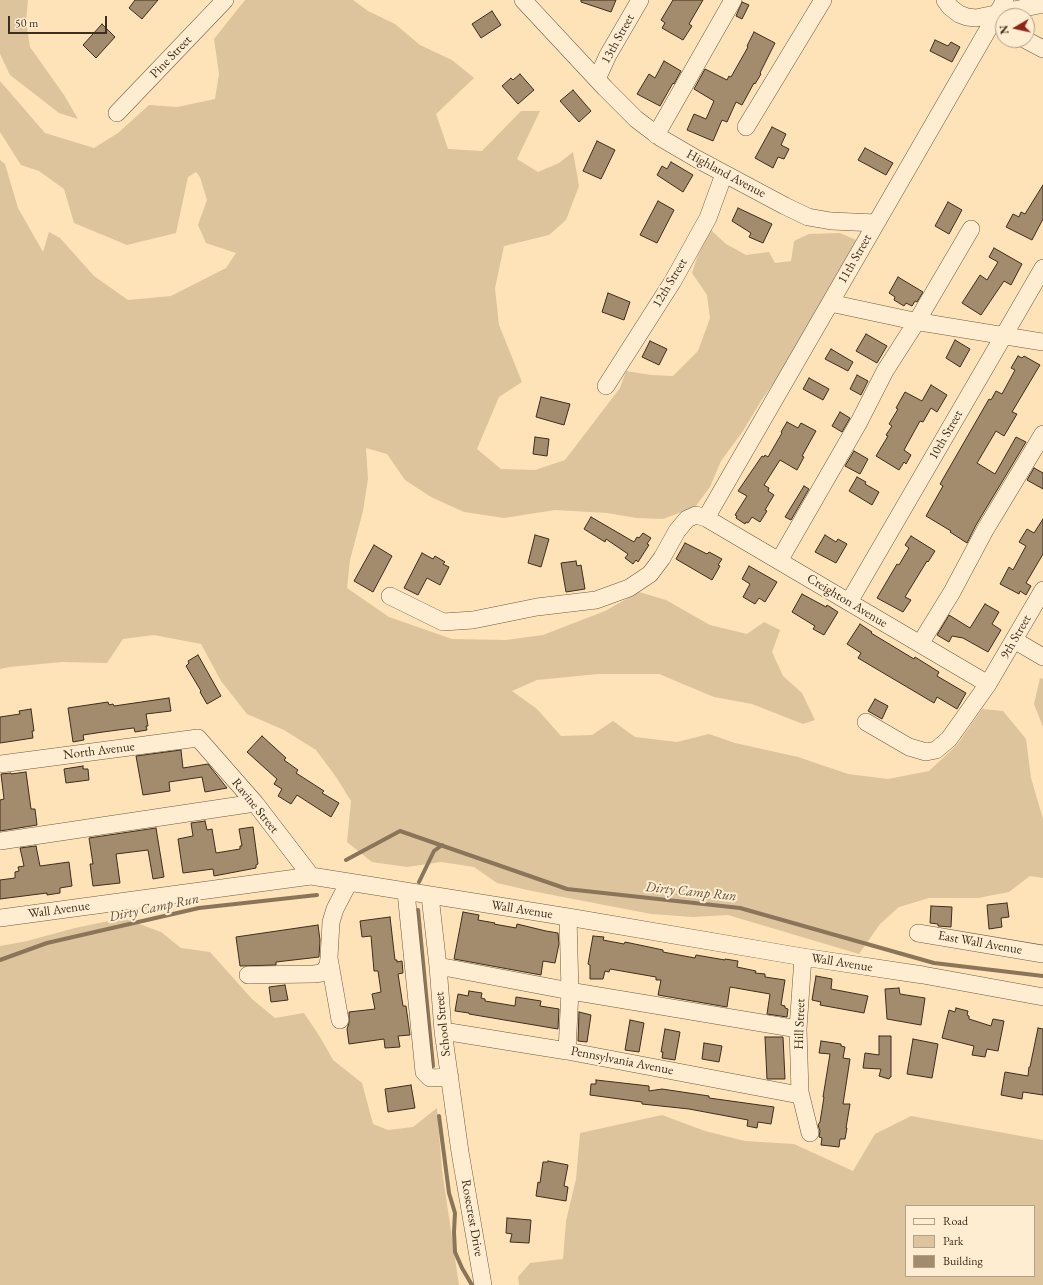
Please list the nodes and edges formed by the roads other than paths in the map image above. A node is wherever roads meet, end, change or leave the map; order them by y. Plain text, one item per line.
1 (225, 0) edge
2 (640, 0) edge
3 (734, 0) edge
4 (823, 0) edge
5 (945, 0) edge
6 (534, 4) edge
7 (1043, 4) edge
8 (1028, 8) edge
9 (995, 16) edge
10 (995, 23) edge
11 (597, 79) junction
12 (117, 113) dead end
13 (746, 127) dead end
14 (656, 135) junction
15 (724, 174) junction
16 (876, 223) junction
17 (971, 229) dead end
18 (1043, 268) edge
19 (830, 303) junction
20 (917, 321) junction
21 (1004, 336) junction
22 (1043, 342) edge
23 (606, 386) dead end
24 (1043, 434) edge
25 (706, 518) junction
26 (779, 561) junction
27 (1043, 590) edge
28 (390, 596) dead end
29 (849, 602) junction
30 (1014, 640) junction
31 (920, 644) junction
32 (1043, 657) edge
33 (988, 684) junction
34 (866, 722) dead end
35 (198, 738) joint
36 (0, 764) edge
37 (255, 803) junction
38 (0, 841) edge
39 (311, 876) junction
40 (349, 882) junction
41 (406, 892) junction
42 (430, 896) junction
43 (568, 917) junction
44 (0, 918) edge
45 (918, 933) dead end
46 (1043, 954) edge
47 (803, 957) junction
48 (329, 958) junction
49 (438, 966) junction
50 (248, 975) dead end
51 (570, 991) junction
52 (1043, 997) edge
53 (340, 1020) dead end
54 (798, 1028) junction
55 (443, 1031) junction
56 (567, 1051) junction
57 (450, 1077) junction
58 (800, 1092) junction
59 (810, 1133) dead end
60 (460, 1152) joint
61 (483, 1285) edge

1 - 12 street, Pine Street
2 - 11 street, 13th Street
3 - 14 street
4 - 13 street
5 - 9 street
6 - 11 street, Highland Avenue
7 - 8 street
10 - 16 street, 11th Street
11 - 14 street, Highland Avenue
14 - 15 street, Highland Avenue
15 - 16 street, Highland Avenue
15 - 23 street, 12th Street
16 - 19 street, 11th Street
17 - 20 street
18 - 21 street, 10th Street
19 - 20 street
19 - 25 street, 11th Street
20 - 21 street
20 - 26 street
21 - 22 street
21 - 29 street, 10th Street
24 - 31 street
25 - 26 street, Creighton Avenue
25 - 28 street
26 - 29 street, Creighton Avenue
27 - 30 street, 9th Street
29 - 31 street, Creighton Avenue
30 - 32 street
30 - 33 street, 9th Street
31 - 33 street, Creighton Avenue
33 - 34 street, 9th Street
35 - 36 street, North Avenue
35 - 37 street, Ravine Street
37 - 38 street
37 - 39 street, Ravine Street
39 - 40 street, Wall Avenue
39 - 44 street, Wall Avenue
40 - 41 street, Wall Avenue
40 - 48 street
41 - 42 street, Wall Avenue
41 - 57 street
42 - 43 street, Wall Avenue
42 - 49 street, School Street
43 - 47 street, Wall Avenue
43 - 51 street
45 - 46 street, East Wall Avenue
47 - 52 street, Wall Avenue
47 - 54 street, Hill Street
48 - 50 street
48 - 53 street
49 - 51 street
49 - 55 street, School Street
51 - 54 street
51 - 56 street
54 - 58 street, Hill Street
55 - 56 street, Pennsylvania Avenue
55 - 57 street, School Street
56 - 58 street, Pennsylvania Avenue
57 - 60 street, School Street
58 - 59 street, Hill Street
60 - 61 street, Rosecrest Drive

